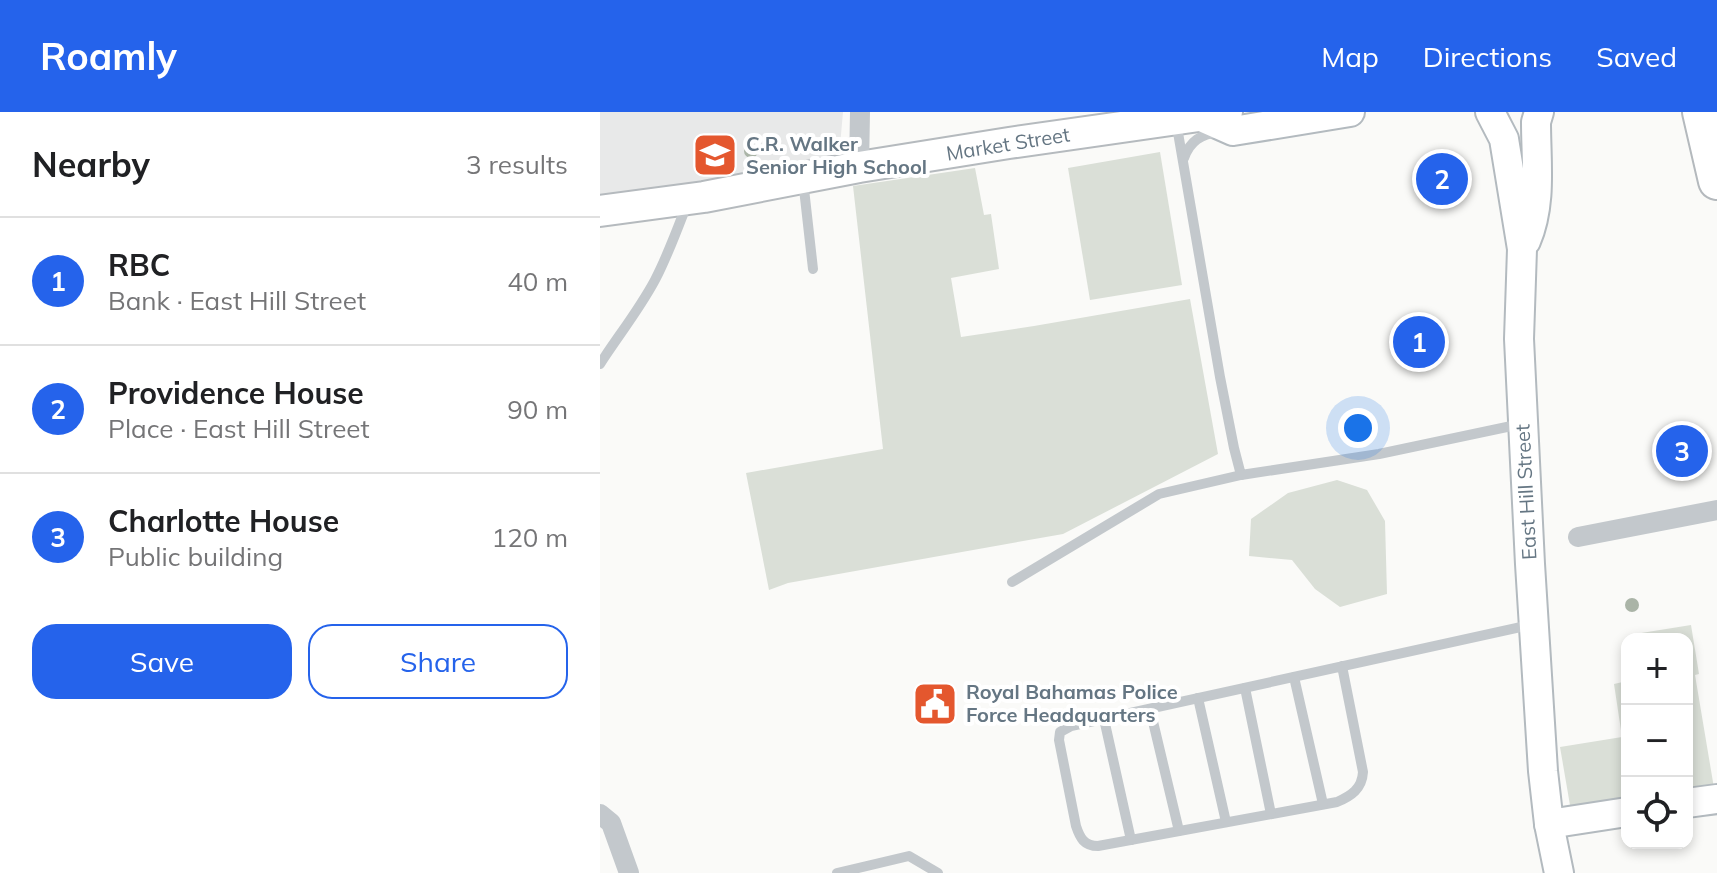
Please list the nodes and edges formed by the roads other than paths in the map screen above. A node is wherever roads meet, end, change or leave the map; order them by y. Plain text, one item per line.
1 (860, 112) edge
2 (1350, 112) edge
3 (1490, 112) edge
4 (1539, 112) edge
5 (1701, 112) edge
6 (1209, 120) edge
7 (1503, 126) edge
8 (1182, 162) junction
9 (859, 167) junction
10 (802, 178) junction
11 (1717, 181) edge
12 (689, 199) junction
13 (600, 211) edge
14 (1522, 249) junction
15 (813, 269) dead end
16 (600, 364) edge
17 (1523, 424) junction
18 (1241, 475) junction
19 (1717, 510) edge
20 (1578, 537) dead end
21 (1012, 582) dead end
22 (1534, 624) junction
23 (1342, 666) junction
24 (1294, 677) junction
25 (1245, 688) junction
26 (1198, 698) junction
27 (1150, 709) junction
28 (1104, 719) junction
29 (1717, 799) edge
30 (1693, 802) edge
31 (1323, 804) junction
32 (1621, 813) edge
33 (600, 814) edge
34 (1271, 814) junction
35 (1226, 822) junction
36 (1549, 824) junction
37 (1179, 831) junction
38 (1131, 840) junction
39 (629, 873) edge
40 (837, 873) edge
41 (938, 873) edge
42 (1559, 873) edge

1 - 9 street
2 - 6 main road
3 - 7 main road, East Hill Street
4 - 14 main road
5 - 11 highway
6 - 8 lane
6 - 8 lane
6 - 9 main road, Market Street
7 - 14 main road, East Hill Street
8 - 18 lane
9 - 10 main road, Market Street
10 - 12 main road, Market Street
10 - 15 lane
12 - 13 main road, Market Street
12 - 16 lane
14 - 17 main road, East Hill Street
17 - 18 lane
17 - 22 main road, East Hill Street
18 - 21 lane
19 - 20 street
22 - 23 lane
22 - 36 main road, East Hill Street
23 - 24 lane
23 - 31 lane
24 - 25 lane
24 - 31 lane
25 - 26 lane
25 - 34 lane
26 - 27 lane
26 - 35 lane
27 - 28 lane
27 - 37 lane
28 - 38 lane
28 - 38 lane
29 - 30 main road
31 - 34 lane
32 - 36 main road
33 - 39 street
34 - 35 lane
35 - 37 lane
36 - 42 main road, East Hill Street
37 - 38 lane
40 - 41 lane

